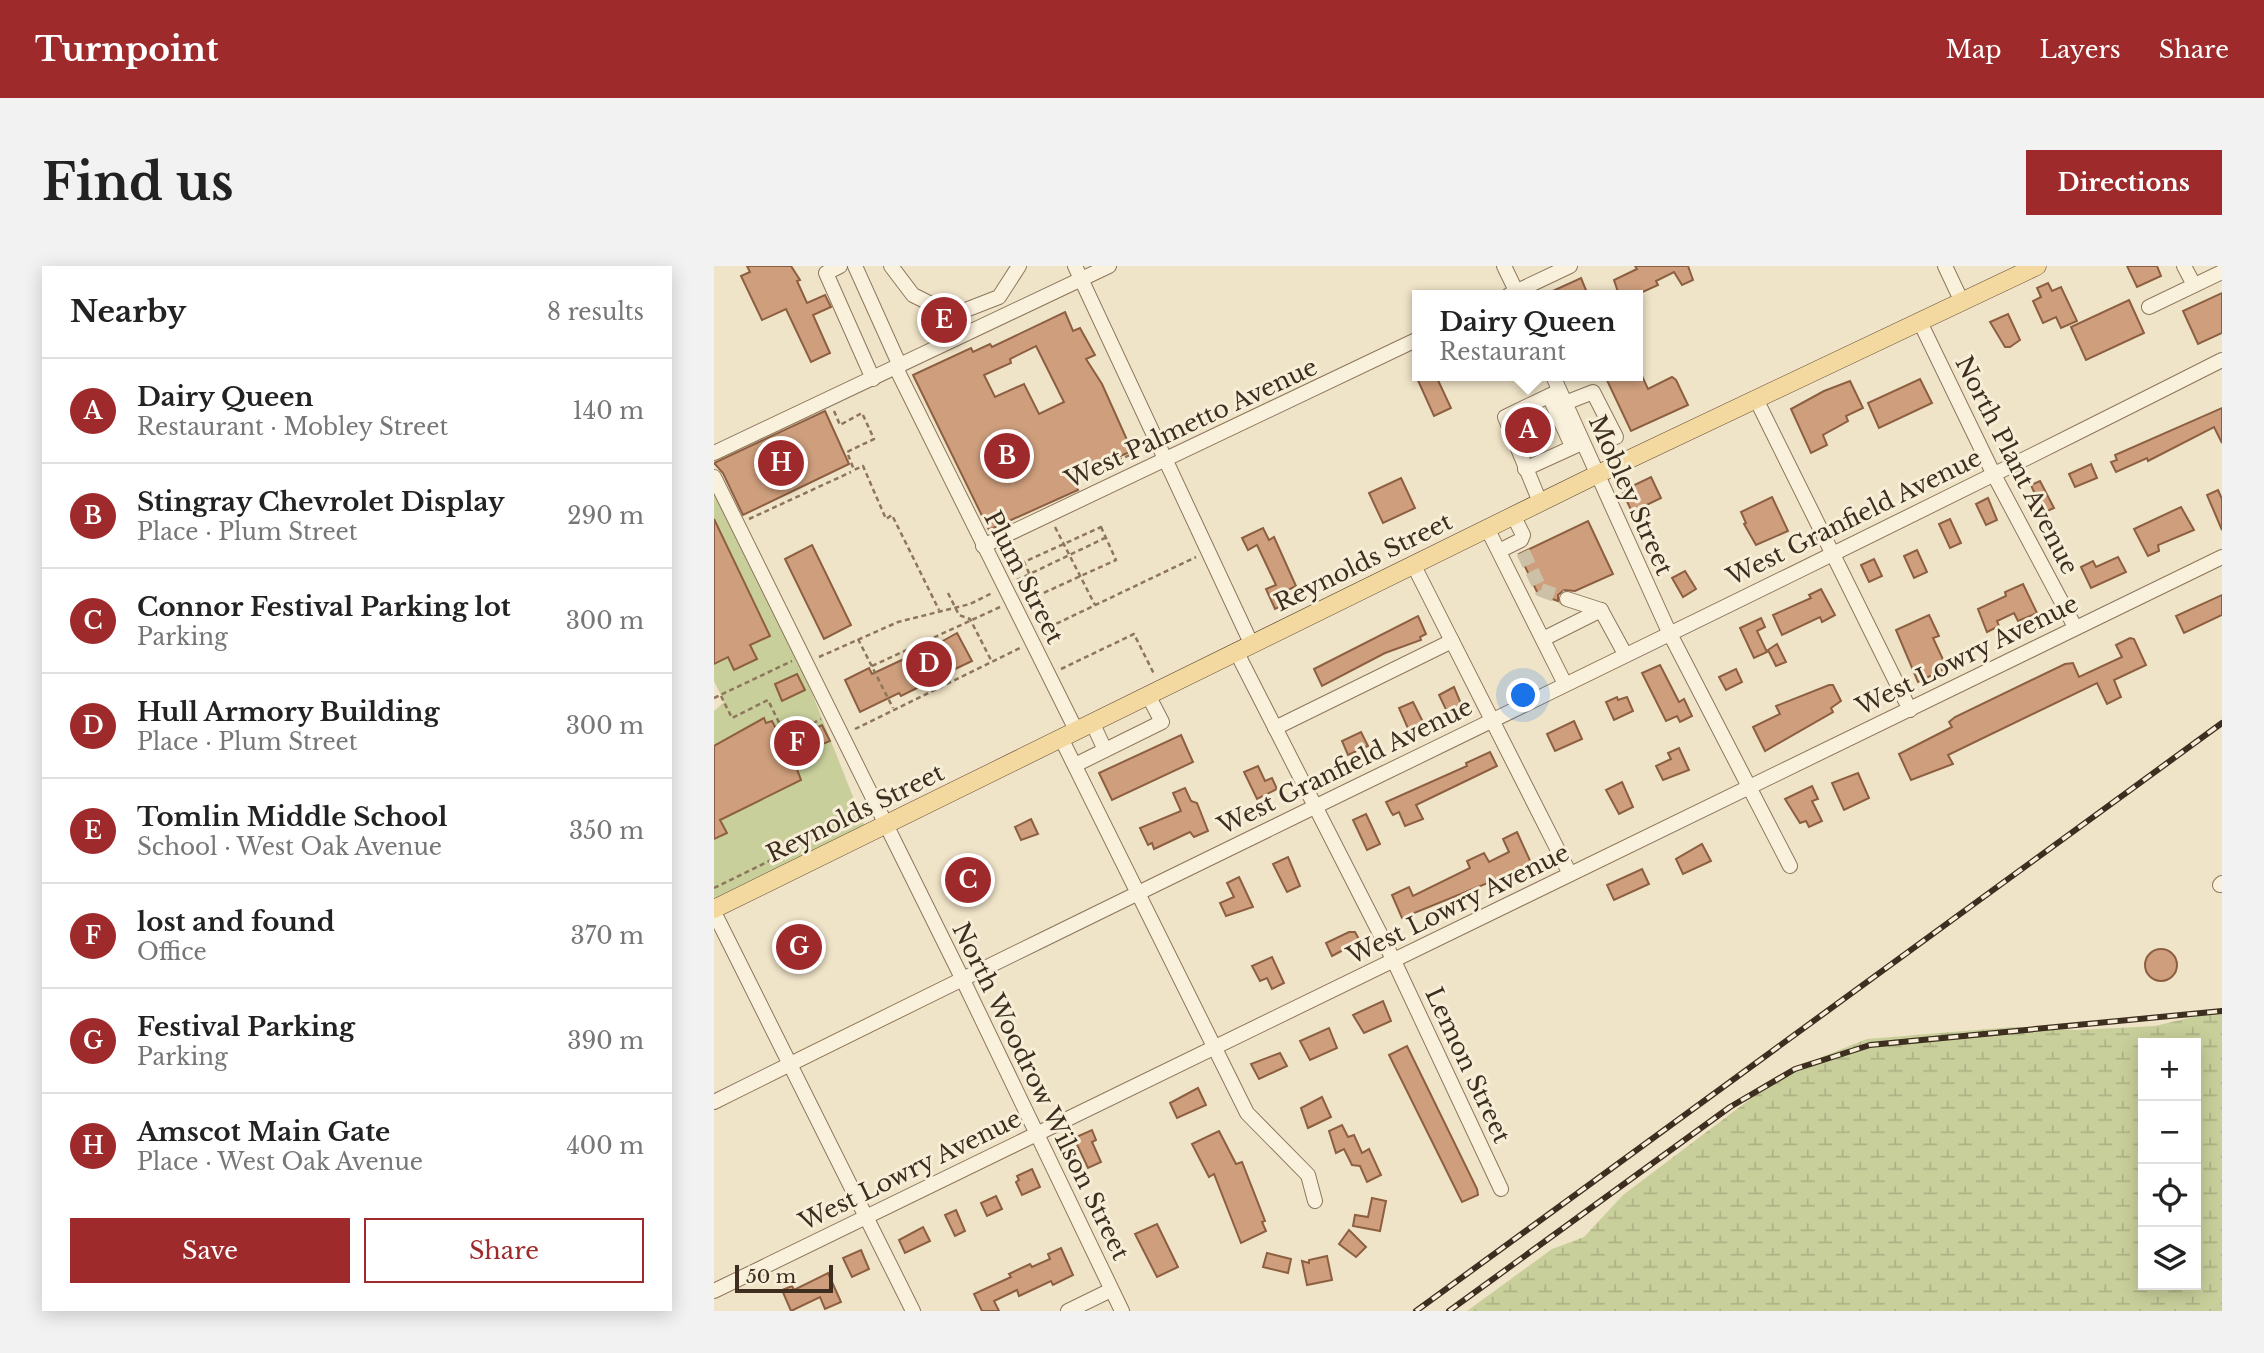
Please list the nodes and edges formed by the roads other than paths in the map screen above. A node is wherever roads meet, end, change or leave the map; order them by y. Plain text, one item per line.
1 (840, 266) edge
2 (855, 266) edge
3 (891, 266) edge
4 (1020, 266) edge
5 (1109, 266) edge
6 (1504, 266) edge
7 (1570, 266) edge
8 (1945, 266) edge
9 (2037, 266) edge
10 (2185, 266) edge
11 (1078, 273) edge
12 (2222, 274) edge
13 (2194, 285) junction
14 (1513, 290) edge
15 (1523, 290) edge
16 (1962, 302) junction
17 (2149, 307) dead end
18 (1920, 322) junction
19 (1412, 342) edge
20 (2222, 360) edge
21 (898, 367) junction
22 (873, 379) junction
23 (1554, 381) edge
24 (1558, 397) junction
25 (1756, 398) junction
26 (1616, 437) dead end
27 (1577, 445) junction
28 (714, 453) edge
29 (1167, 460) junction
30 (1525, 469) junction
31 (1596, 475) junction
32 (1994, 475) junction
33 (714, 477) edge
34 (1541, 502) junction
35 (1513, 515) junction
36 (1487, 528) junction
37 (983, 546) junction
38 (1499, 551) junction
39 (1832, 553) junction
40 (2222, 557) edge
41 (1413, 564) junction
42 (1567, 599) tunnel mouth
43 (1601, 610) junction
44 (2075, 627) junction
45 (1669, 632) junction
46 (1543, 639) junction
47 (1452, 641) junction
48 (1244, 647) junction
49 (1625, 654) junction
50 (1565, 684) junction
51 (1148, 695) junction
52 (1910, 710) junction
53 (1492, 720) junction
54 (1275, 727) junction
55 (1076, 730) junction
56 (1105, 750) junction
57 (1075, 765) junction
58 (1749, 786) junction
59 (1316, 805) junction
60 (887, 825) junction
61 (1790, 866) dead end
62 (1570, 874) junction
63 (1138, 892) junction
64 (714, 911) edge
65 (729, 942) junction
66 (714, 948) edge
67 (1394, 961) junction
68 (962, 978) junction
69 (1216, 1046) junction
70 (790, 1065) junction
71 (714, 1102) edge
72 (1036, 1133) junction
73 (1501, 1189) dead end
74 (1315, 1201) dead end
75 (866, 1217) junction
76 (1111, 1290) junction
77 (714, 1291) edge
78 (913, 1311) edge
79 (1068, 1311) edge
80 (1122, 1311) edge

1 - 22 street
2 - 21 street, Plum Street
3 - 4 street
5 - 11 street
6 - 14 street
7 - 15 street
8 - 16 street
9 - 16 main road, Reynolds Street
10 - 13 street
11 - 21 street
11 - 29 street
12 - 13 street
13 - 17 street
16 - 18 main road, Reynolds Street
18 - 25 main road, Reynolds Street
18 - 32 street, North Plant Avenue
19 - 29 street, West Palmetto Avenue
20 - 32 street, West Granfield Avenue
21 - 22 street
21 - 37 street, Plum Street
22 - 28 street
23 - 24 street, Mobley Street
24 - 26 street
24 - 27 street, Mobley Street
24 - 30 street
25 - 31 main road, Reynolds Street
25 - 39 street
27 - 30 street
27 - 31 street, Mobley Street
29 - 37 street, West Palmetto Avenue
29 - 48 street
30 - 34 street
31 - 34 main road, Reynolds Street
31 - 45 street, Mobley Street
32 - 39 street, West Granfield Avenue
32 - 44 street, North Plant Avenue
33 - 60 street, North Woodrow Wilson Street
34 - 35 main road, Reynolds Street
35 - 36 main road, Reynolds Street
35 - 38 street
36 - 38 street
36 - 41 main road, Reynolds Street
37 - 55 street, Plum Street
38 - 46 street
39 - 45 street, West Granfield Avenue
39 - 52 street
40 - 44 street, West Lowry Avenue
41 - 47 street
41 - 48 main road, Reynolds Street
42 - 43 street
43 - 46 street
43 - 49 street
44 - 52 street, West Lowry Avenue
45 - 49 street, West Granfield Avenue
45 - 58 street, Mobley Street
46 - 50 street
47 - 53 street
47 - 54 street
48 - 51 main road, Reynolds Street
48 - 54 street, Lemon Street
49 - 50 street, West Granfield Avenue
50 - 53 street, West Granfield Avenue
51 - 55 main road, Reynolds Street
51 - 56 street
52 - 58 street, West Lowry Avenue
53 - 59 street, West Granfield Avenue
53 - 62 street
54 - 59 street, Lemon Street
55 - 56 street
55 - 57 street, Plum Street
55 - 60 main road, Reynolds Street
56 - 57 street
57 - 63 street, Plum Street
58 - 61 street, Mobley Street
58 - 62 street, West Lowry Avenue
59 - 63 street, West Granfield Avenue
59 - 67 street, Lemon Street
60 - 64 main road, Reynolds Street
60 - 68 street, North Woodrow Wilson Street
62 - 67 street, West Lowry Avenue
63 - 68 street, West Granfield Avenue
63 - 69 street, Plum Street
64 - 65 street
65 - 66 street
65 - 70 street
67 - 69 street, West Lowry Avenue
67 - 73 street, Lemon Street
68 - 70 street, West Granfield Avenue
68 - 72 street, North Woodrow Wilson Street
69 - 72 street, West Lowry Avenue
69 - 74 street
70 - 71 street, West Granfield Avenue
70 - 75 street
72 - 75 street, West Lowry Avenue
72 - 76 street, North Woodrow Wilson Street
75 - 77 street, West Lowry Avenue
75 - 78 street
76 - 79 street
76 - 80 street, North Woodrow Wilson Street

